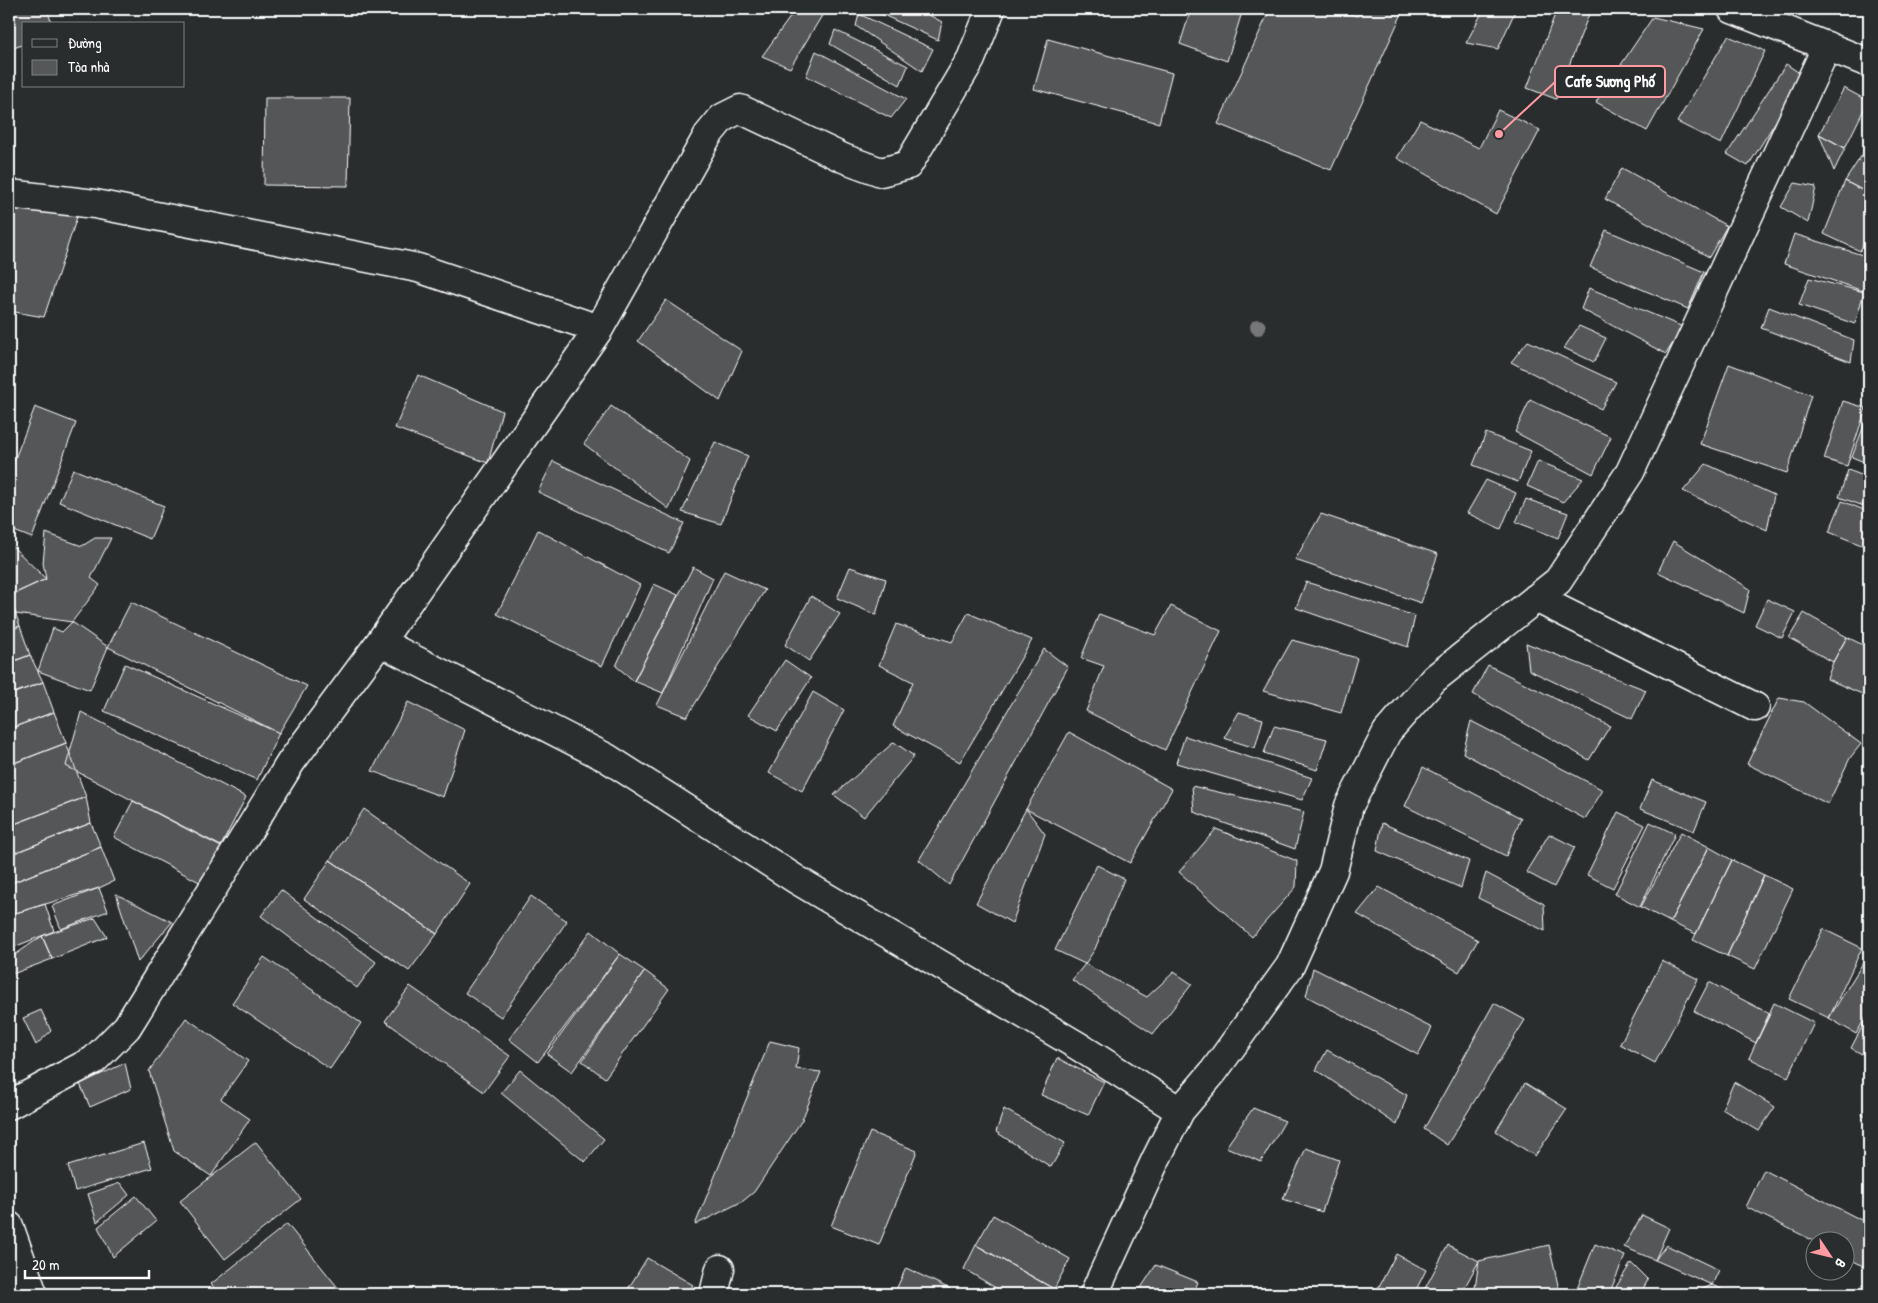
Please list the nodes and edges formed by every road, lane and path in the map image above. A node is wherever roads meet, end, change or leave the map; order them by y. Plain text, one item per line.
1 (991, 9) edge
2 (1732, 9) edge
3 (1828, 46) junction
4 (1869, 63) edge
5 (9, 194) edge
6 (599, 329) junction
7 (1536, 598) junction
8 (380, 642) junction
9 (1755, 707) dead end
10 (9, 1105) edge
11 (1180, 1111) junction
12 (9, 1226) edge
13 (33, 1294) edge
14 (1094, 1294) edge

1 - 6 street
2 - 3 street
3 - 4 street
3 - 7 street
5 - 6 street
6 - 8 street
7 - 9 street
7 - 11 street
8 - 10 street
8 - 11 street
11 - 14 street
12 - 13 street

